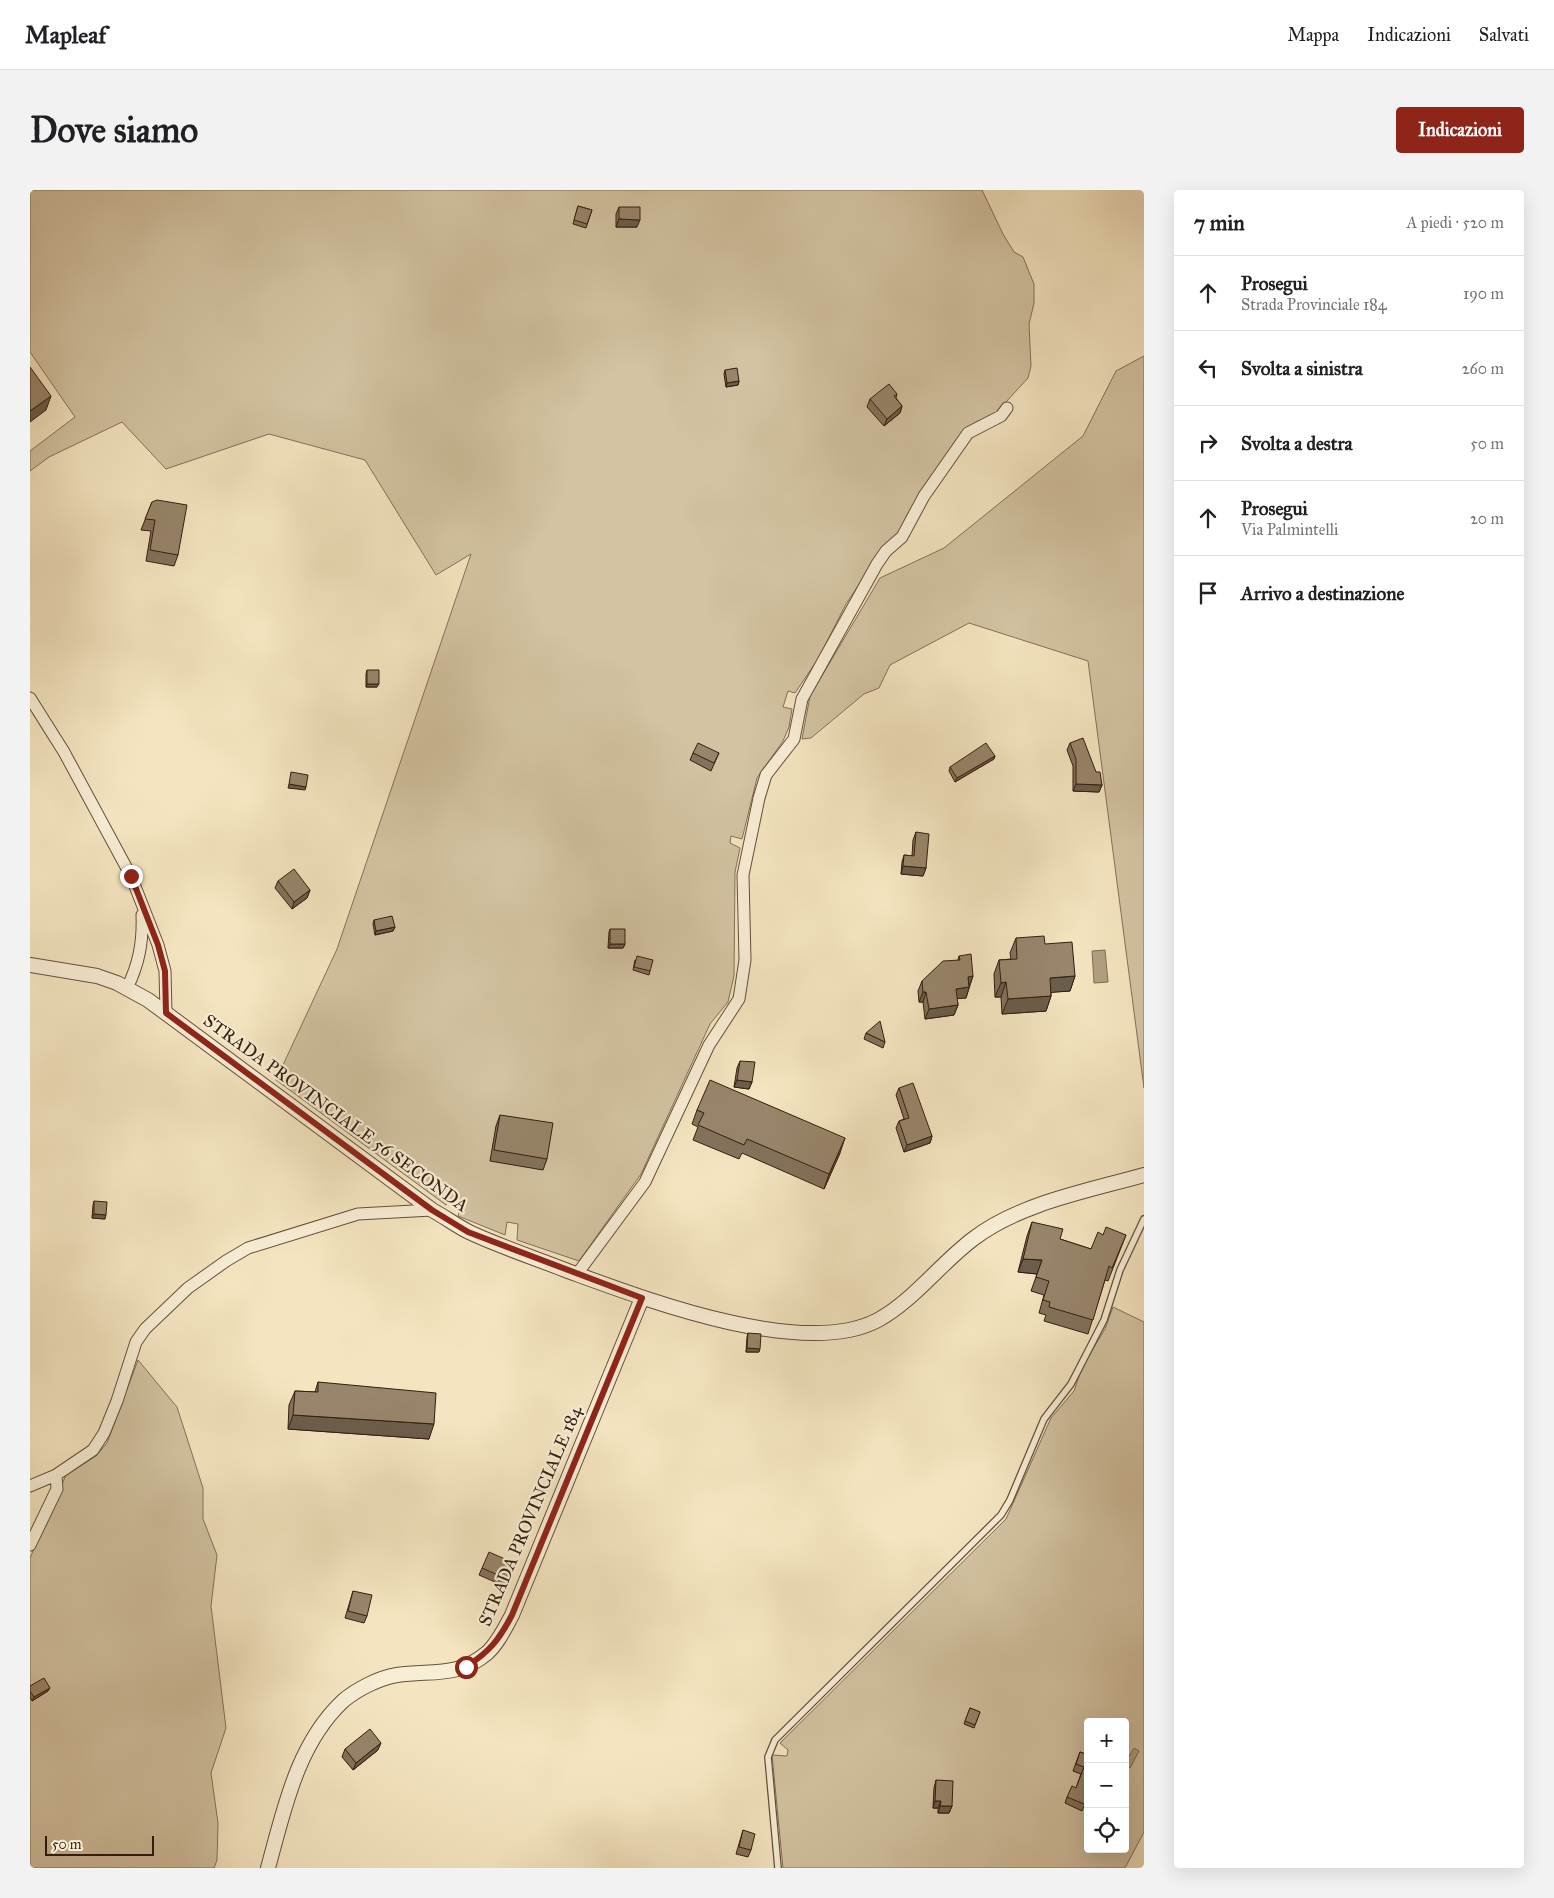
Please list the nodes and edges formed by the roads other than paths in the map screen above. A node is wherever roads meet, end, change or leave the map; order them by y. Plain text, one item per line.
1 (1006, 408) dead end
2 (30, 698) edge
3 (142, 909) junction
4 (30, 965) edge
5 (127, 988) junction
6 (166, 1013) junction
7 (1144, 1175) edge
8 (432, 1210) junction
9 (1144, 1219) edge
10 (577, 1274) junction
11 (642, 1298) junction
12 (56, 1475) junction
13 (30, 1486) edge
14 (30, 1545) edge
15 (268, 1868) edge
16 (778, 1868) edge

1 - 10 street
2 - 3 street
3 - 5 street
3 - 6 street
4 - 5 street, STRADA PROVINCIALE 56 SECONDA
5 - 6 street, STRADA PROVINCIALE 56 SECONDA
6 - 8 street, STRADA PROVINCIALE 56 SECONDA
7 - 11 street, STRADA PROVINCIALE 56 SECONDA
8 - 10 street, STRADA PROVINCIALE 56 SECONDA
8 - 12 street
9 - 16 lane
10 - 11 street, STRADA PROVINCIALE 56 SECONDA
11 - 15 street, STRADA PROVINCIALE 184
12 - 13 street
12 - 14 street

